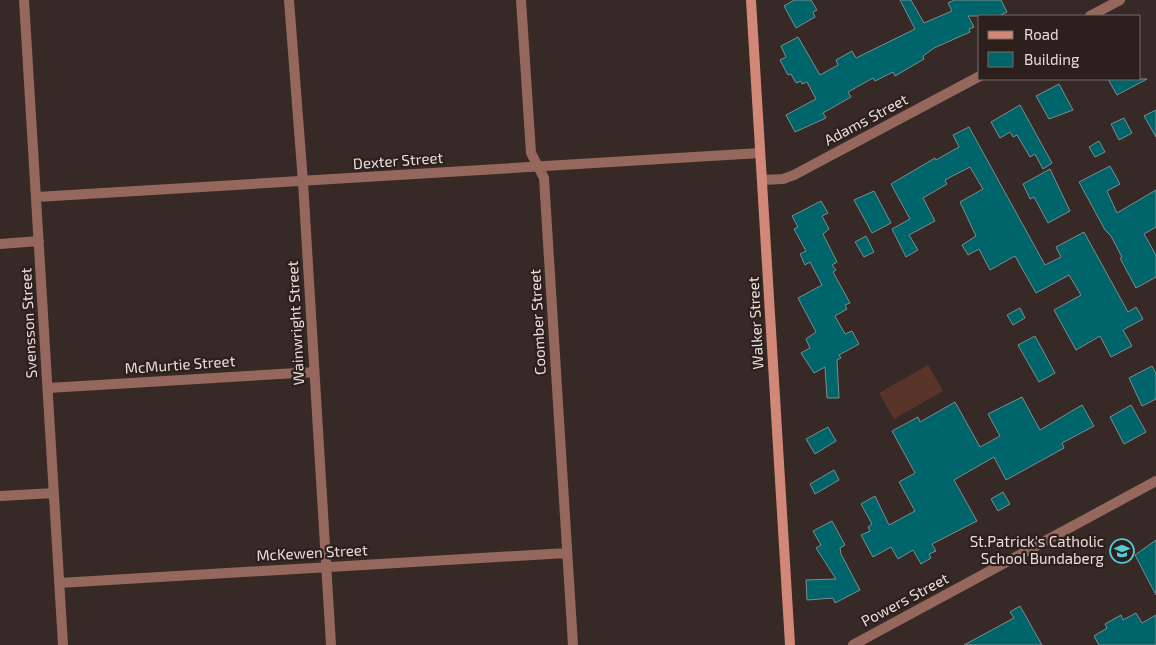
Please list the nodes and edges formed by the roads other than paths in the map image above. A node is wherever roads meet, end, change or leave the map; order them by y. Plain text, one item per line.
1 (24, 0) edge
2 (289, 0) edge
3 (521, 0) edge
4 (751, 0) edge
5 (1120, 0) edge
6 (1092, 15) edge
7 (978, 77) edge
8 (760, 153) junction
9 (539, 167) junction
10 (762, 180) junction
11 (303, 182) junction
12 (36, 197) junction
13 (39, 241) junction
14 (0, 244) edge
15 (314, 372) junction
16 (48, 388) junction
17 (1156, 481) edge
18 (54, 493) junction
19 (0, 496) edge
20 (566, 553) junction
21 (326, 568) junction
22 (59, 583) junction
23 (63, 645) edge
24 (330, 645) edge
25 (573, 645) edge
26 (790, 645) edge
27 (853, 645) edge

1 - 12 street, Svensson Street
2 - 11 street, Wainwright Street
3 - 9 street, Coomber Street
4 - 8 main road, Walker Street
5 - 6 street
7 - 10 street, Adams Street
8 - 9 street, Dexter Street
8 - 10 main road, Walker Street
9 - 11 street, Dexter Street
9 - 20 street, Coomber Street
10 - 26 main road, Walker Street
11 - 12 street, Dexter Street
11 - 15 street, Wainwright Street
12 - 13 street, Svensson Street
13 - 14 street
13 - 16 street, Svensson Street
15 - 16 street, McMurtie Street
15 - 21 street, Wainwright Street
16 - 18 street, Svensson Street
17 - 27 street, Powers Street
18 - 19 street
18 - 22 street, Svensson Street
20 - 21 street, McKewen Street
20 - 25 street, Coomber Street
21 - 22 street, McKewen Street
21 - 24 street, Wainwright Street
22 - 23 street, Svensson Street

